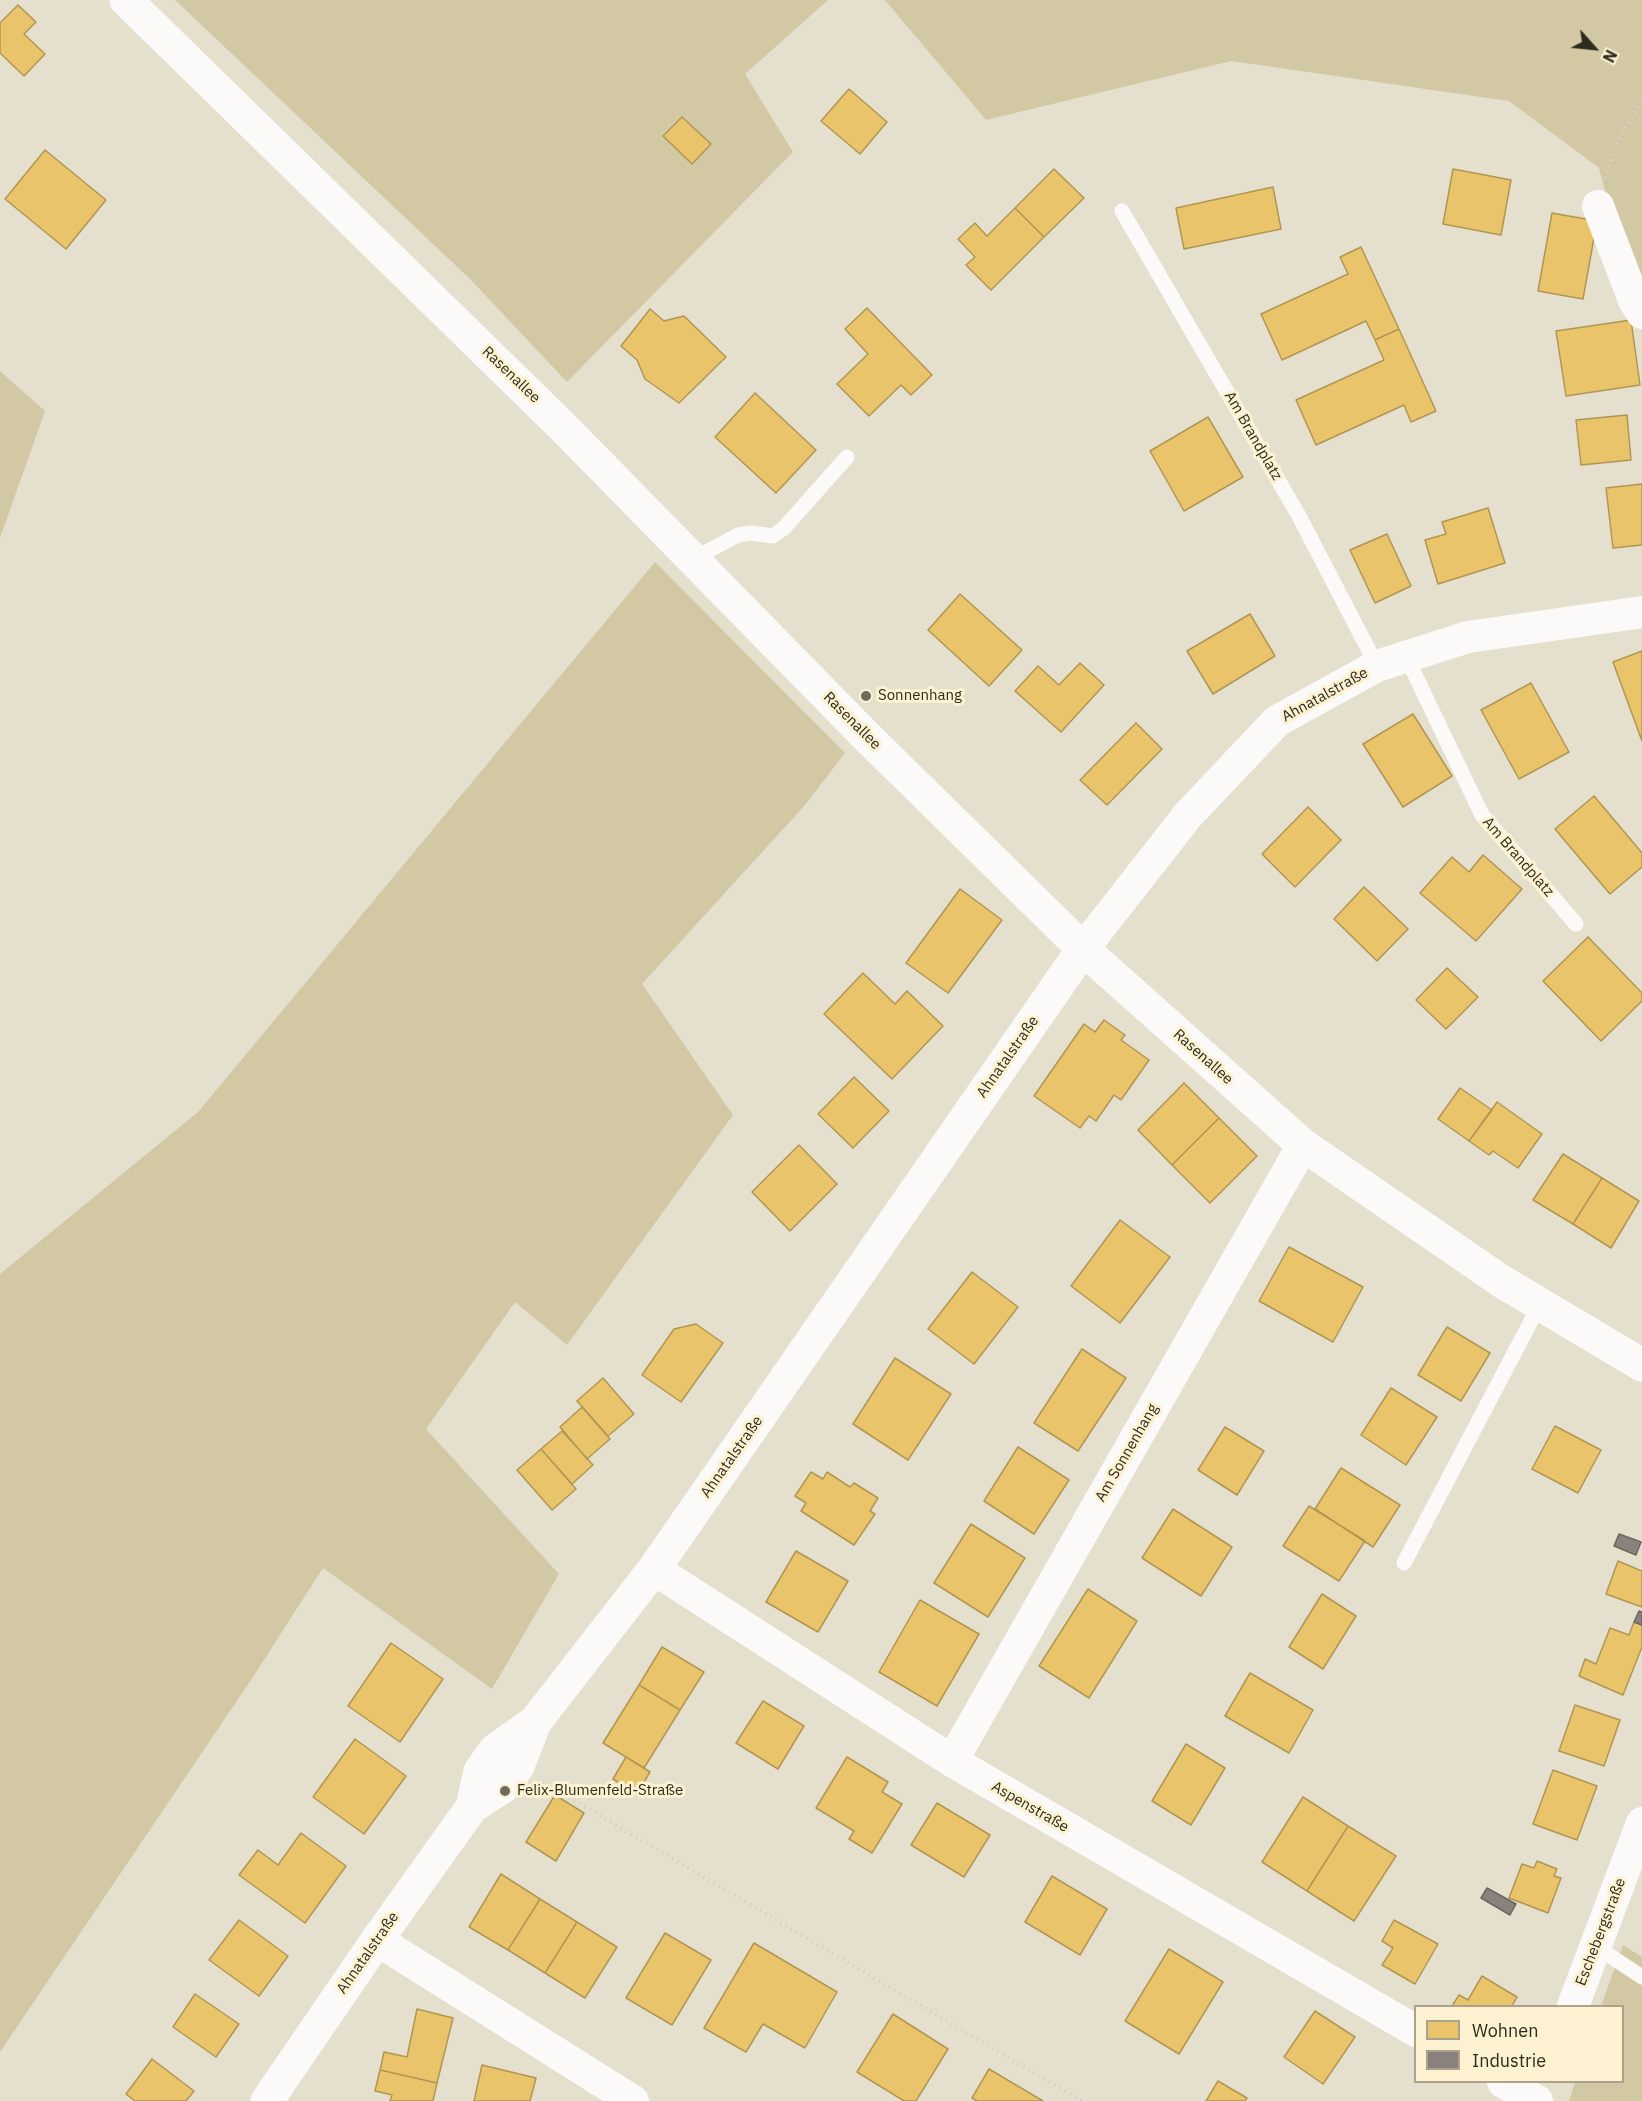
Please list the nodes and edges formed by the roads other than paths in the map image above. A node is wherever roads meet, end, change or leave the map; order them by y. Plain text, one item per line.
1 (126, 0) edge
2 (1598, 206) road end
3 (1122, 211) dead end
4 (1642, 313) edge
5 (847, 457) dead end
6 (693, 559) junction
7 (1642, 612) edge
8 (1391, 661) junction
9 (1576, 924) dead end
10 (1083, 949) junction
11 (1302, 1145) junction
12 (1540, 1304) junction
13 (1642, 1365) edge
14 (1404, 1563) dead end
15 (654, 1569) junction
16 (535, 1722) junction
17 (952, 1761) junction
18 (472, 1807) junction
19 (1642, 1823) edge
20 (377, 1940) junction
21 (1596, 1946) junction
22 (1642, 1977) edge
23 (1574, 2005) edge
24 (1414, 2030) edge
25 (1505, 2083) edge
26 (1544, 2083) edge
27 (267, 2101) edge
28 (633, 2101) edge
29 (1537, 2101) edge

1 - 6 main road, Rasenallee
2 - 4 street
3 - 8 lane, Am Brandplatz
5 - 6 lane
6 - 10 main road, Rasenallee
7 - 8 street, Ahnatalstraße
8 - 9 lane, Am Brandplatz
8 - 10 street, Ahnatalstraße
10 - 11 main road, Rasenallee
10 - 15 main road, Ahnatalstraße
11 - 12 main road, Rasenallee
11 - 17 street, Am Sonnenhang
12 - 13 main road, Rasenallee
12 - 14 lane
15 - 16 main road, Ahnatalstraße
15 - 17 street, Aspenstraße
16 - 18 main road, Ahnatalstraße
16 - 18 main road, Ahnatalstraße
17 - 24 street, Aspenstraße
18 - 20 main road, Ahnatalstraße
19 - 21 street, Eschebergstraße
20 - 27 main road, Ahnatalstraße
20 - 28 street
21 - 22 lane
21 - 23 street, Eschebergstraße
25 - 29 street
26 - 29 street

